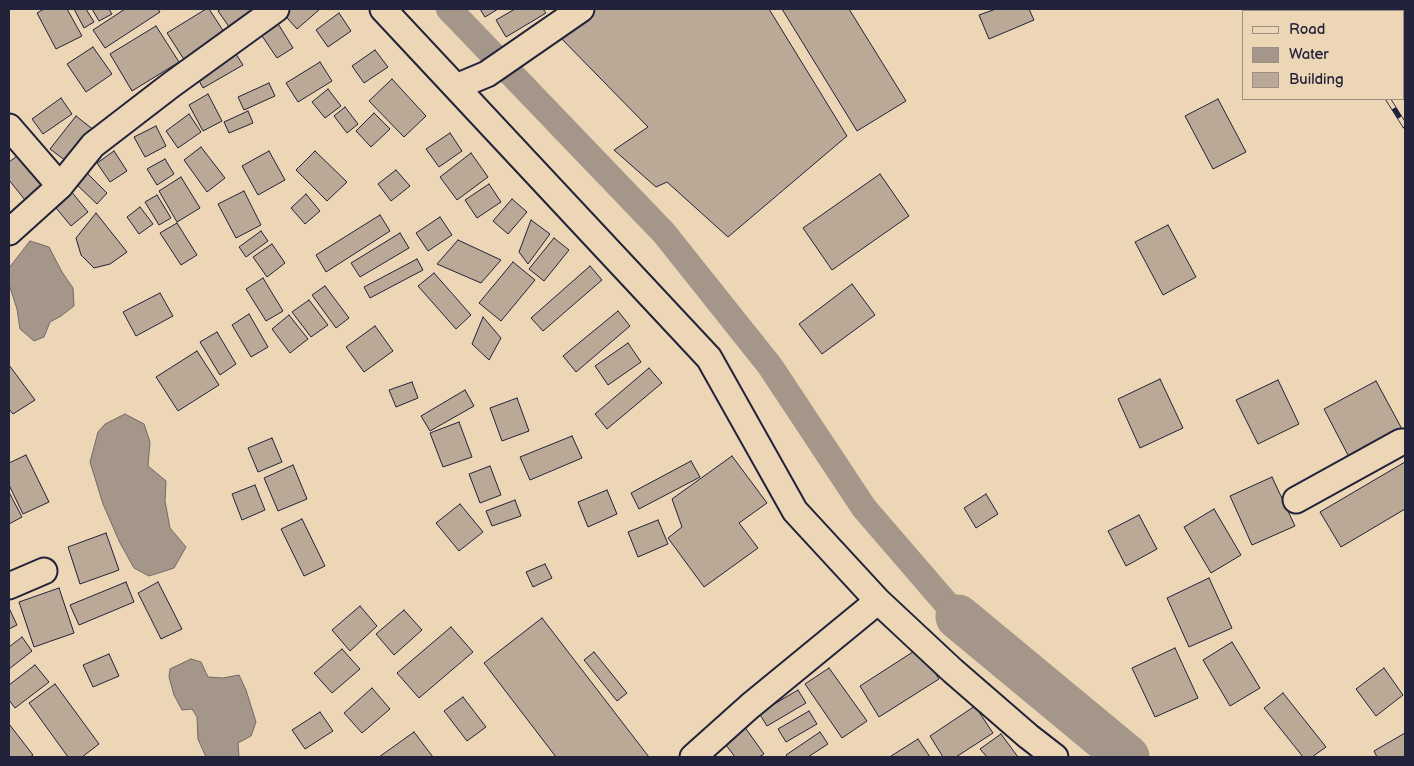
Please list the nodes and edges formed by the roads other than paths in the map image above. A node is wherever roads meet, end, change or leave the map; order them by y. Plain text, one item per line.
1 (276, 9) edge
2 (383, 9) edge
3 (581, 9) edge
4 (456, 87) junction
5 (9, 127) edge
6 (60, 186) junction
7 (9, 232) edge
8 (1405, 442) edge
9 (1296, 500) dead end
10 (44, 571) dead end
11 (9, 586) edge
12 (878, 600) junction
13 (693, 757) edge
14 (1055, 757) edge

1 - 6 street
2 - 4 street
3 - 4 street
4 - 12 street
5 - 6 street
6 - 7 street
8 - 9 street
10 - 11 street
12 - 13 street
12 - 14 street

